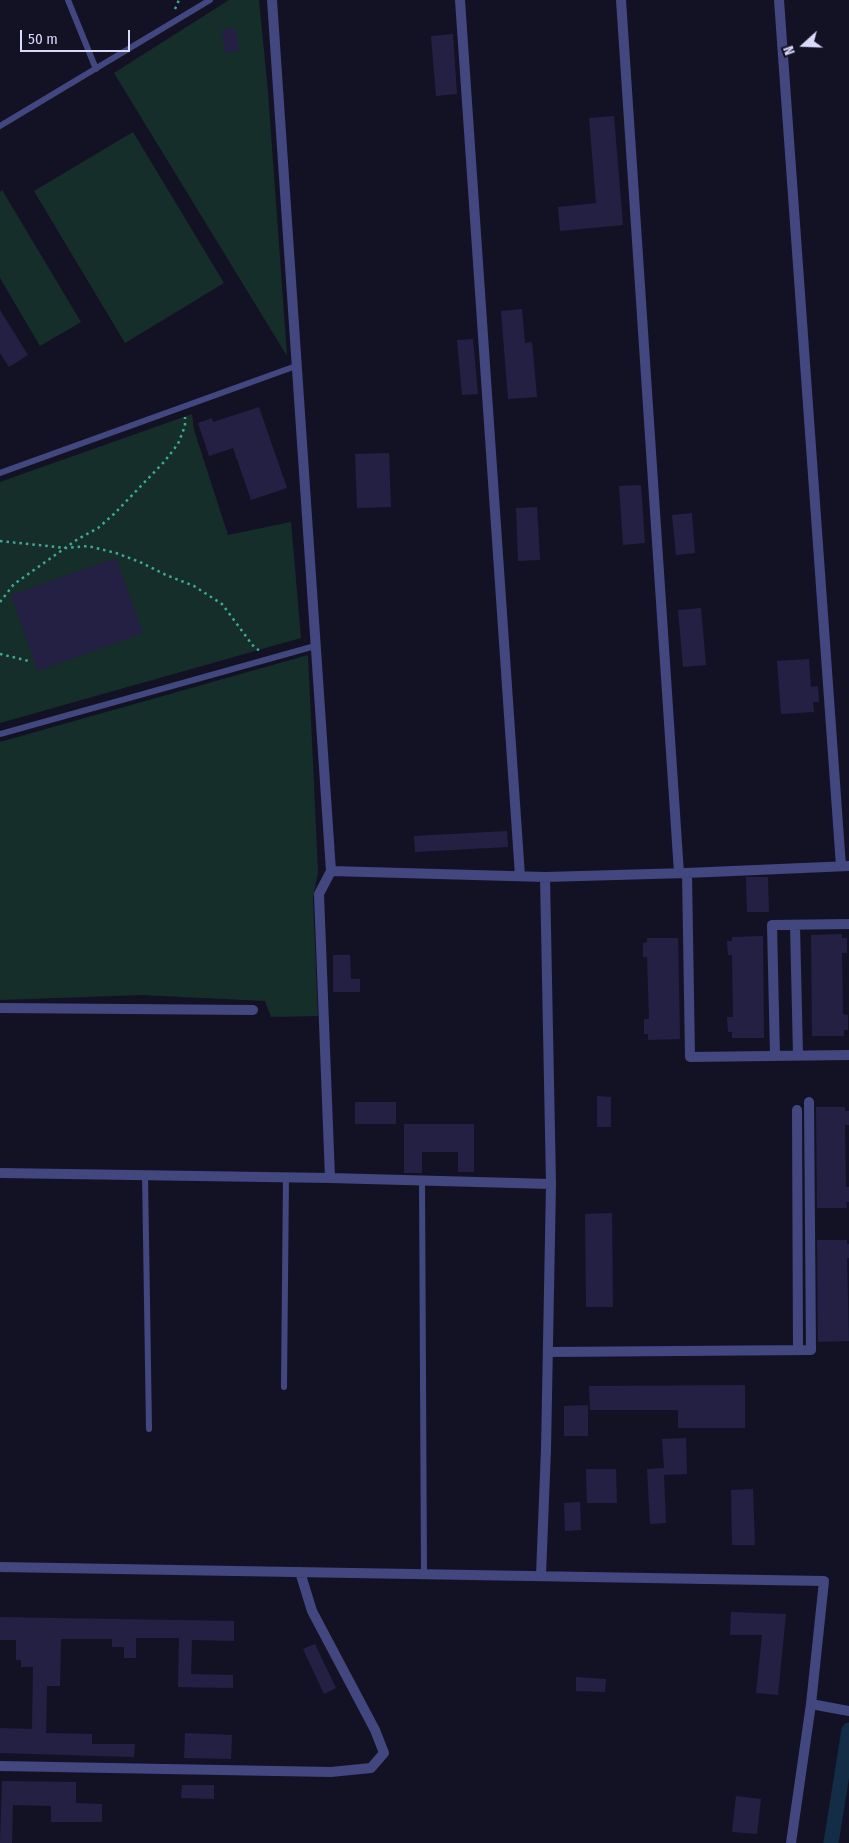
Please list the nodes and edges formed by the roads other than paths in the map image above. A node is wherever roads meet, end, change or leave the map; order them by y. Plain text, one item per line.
1 (68, 0) edge
2 (210, 0) edge
3 (272, 0) edge
4 (460, 0) edge
5 (621, 0) edge
6 (779, 0) edge
7 (96, 69) junction
8 (0, 126) edge
9 (296, 366) junction
10 (0, 473) edge
11 (315, 646) junction
12 (0, 734) edge
13 (845, 866) edge
14 (330, 870) junction
15 (683, 873) junction
16 (520, 876) junction
17 (545, 877) junction
18 (849, 924) edge
19 (795, 925) junction
20 (0, 1008) edge
21 (254, 1010) dead end
22 (798, 1055) junction
23 (849, 1055) edge
24 (775, 1056) junction
25 (809, 1102) dead end
26 (797, 1110) dead end
27 (0, 1174) edge
28 (144, 1175) junction
29 (286, 1177) junction
30 (330, 1178) junction
31 (422, 1180) junction
32 (551, 1184) junction
33 (798, 1350) junction
34 (548, 1352) junction
35 (284, 1387) dead end
36 (149, 1428) dead end
37 (0, 1568) edge
38 (300, 1572) junction
39 (424, 1574) junction
40 (540, 1575) junction
41 (811, 1704) junction
42 (849, 1711) edge
43 (0, 1766) edge
44 (791, 1843) edge

1 - 7 lane
2 - 7 lane
3 - 9 street
4 - 16 street
5 - 15 street
6 - 13 street
7 - 8 lane
9 - 10 lane
9 - 11 street
11 - 12 lane
11 - 14 street
13 - 15 street
14 - 16 street
14 - 30 street
15 - 17 street
15 - 24 street
16 - 17 street
17 - 32 street
18 - 19 street
19 - 22 street
19 - 24 street
20 - 21 street
22 - 23 street
22 - 24 street
25 - 33 street
26 - 33 street
27 - 28 street
28 - 29 street
28 - 36 lane
29 - 30 street
29 - 35 lane
30 - 31 street
31 - 32 street
31 - 39 lane
32 - 34 street
33 - 34 street
34 - 40 street
37 - 38 street
38 - 39 street
38 - 43 street
39 - 40 street
40 - 41 street
41 - 42 street
41 - 44 street

